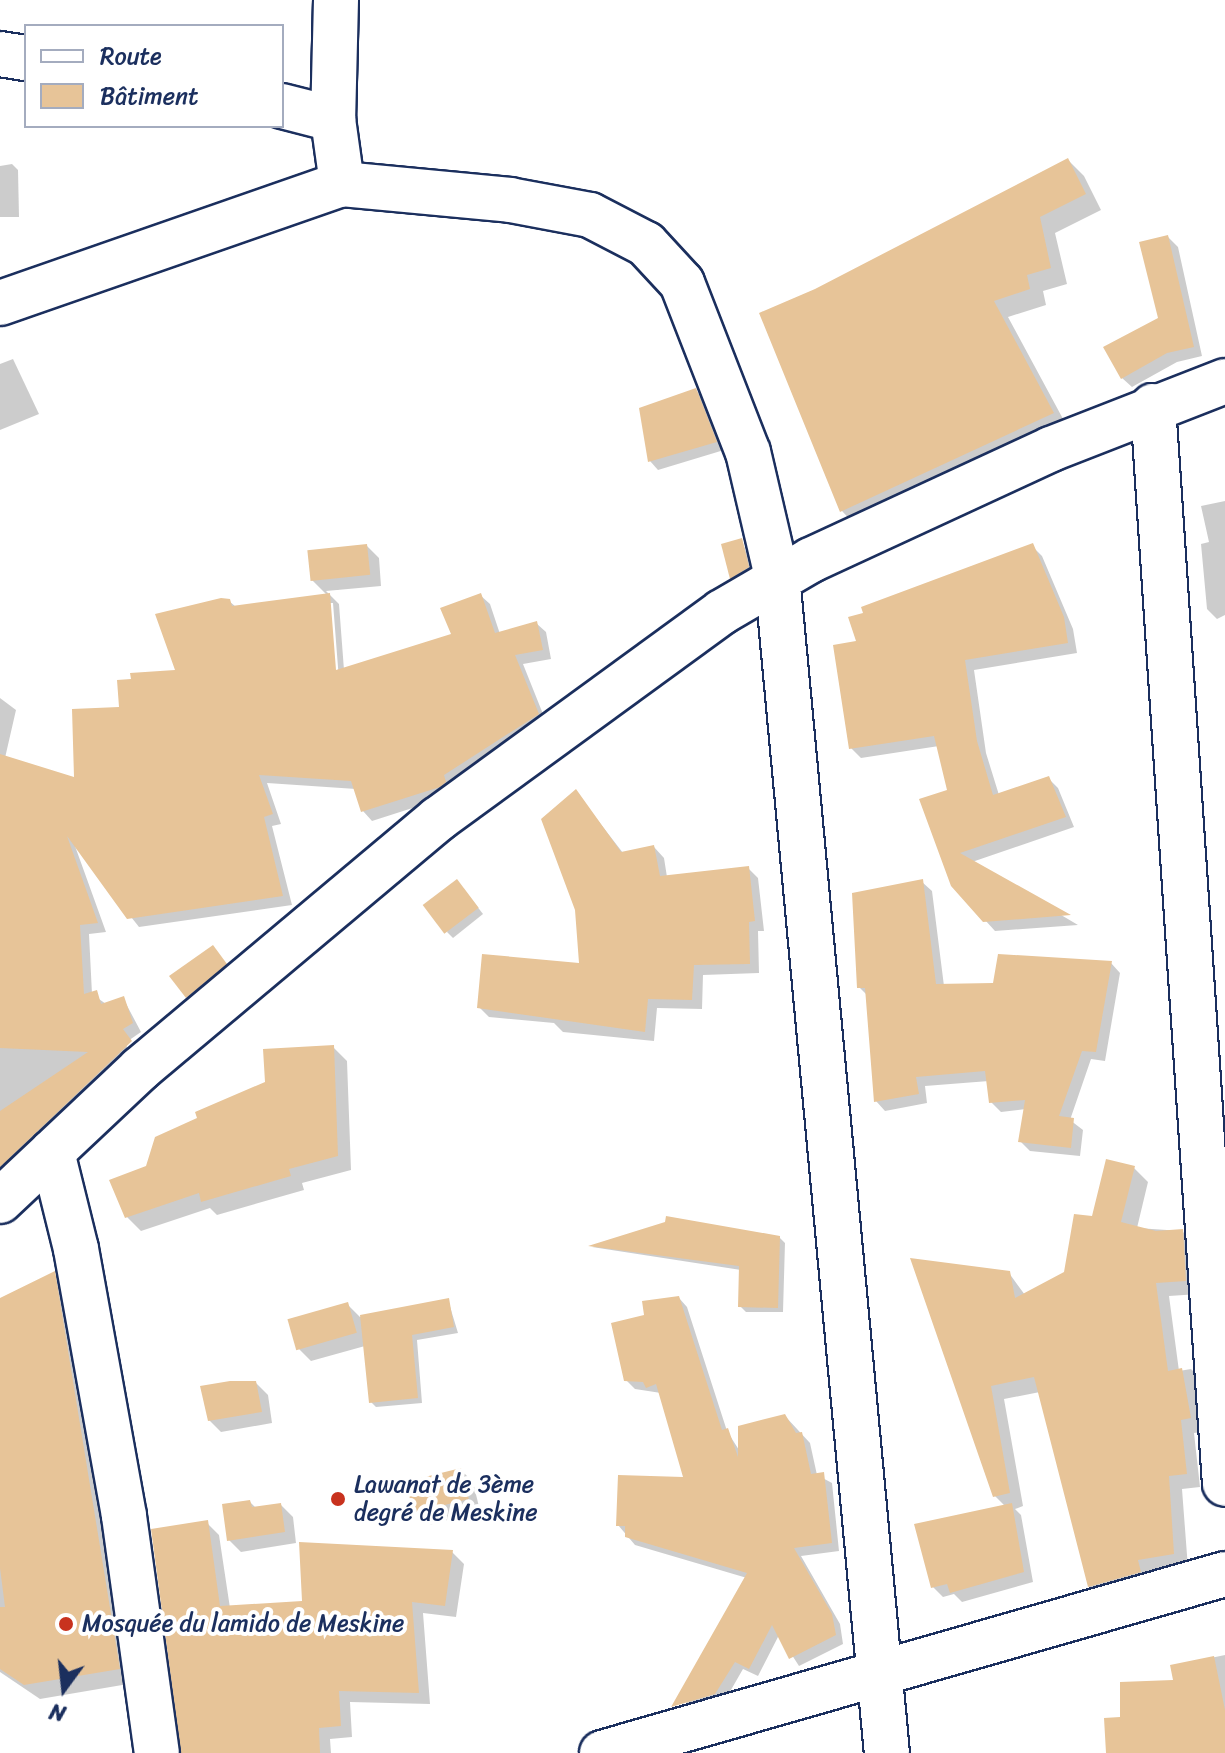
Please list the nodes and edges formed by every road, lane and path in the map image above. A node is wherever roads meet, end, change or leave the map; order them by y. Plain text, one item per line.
1 (336, 0) edge
2 (0, 54) edge
3 (24, 58) edge
4 (284, 107) edge
5 (333, 119) junction
6 (342, 184) junction
7 (0, 303) edge
8 (1225, 381) edge
9 (1153, 406) junction
10 (777, 577) junction
11 (1209, 1002) edge
12 (52, 1152) junction
13 (0, 1201) edge
14 (1225, 1484) edge
15 (1225, 1574) edge
16 (879, 1674) junction
17 (157, 1753) edge
18 (602, 1753) edge
19 (887, 1753) edge

1 - 5 street
2 - 3 street
4 - 5 street
5 - 6 street
6 - 7 street
6 - 10 street
8 - 9 street
9 - 10 street
9 - 11 street
10 - 12 street
10 - 16 street
11 - 14 street
12 - 13 street
12 - 17 street
15 - 16 street
16 - 18 street
16 - 19 street

